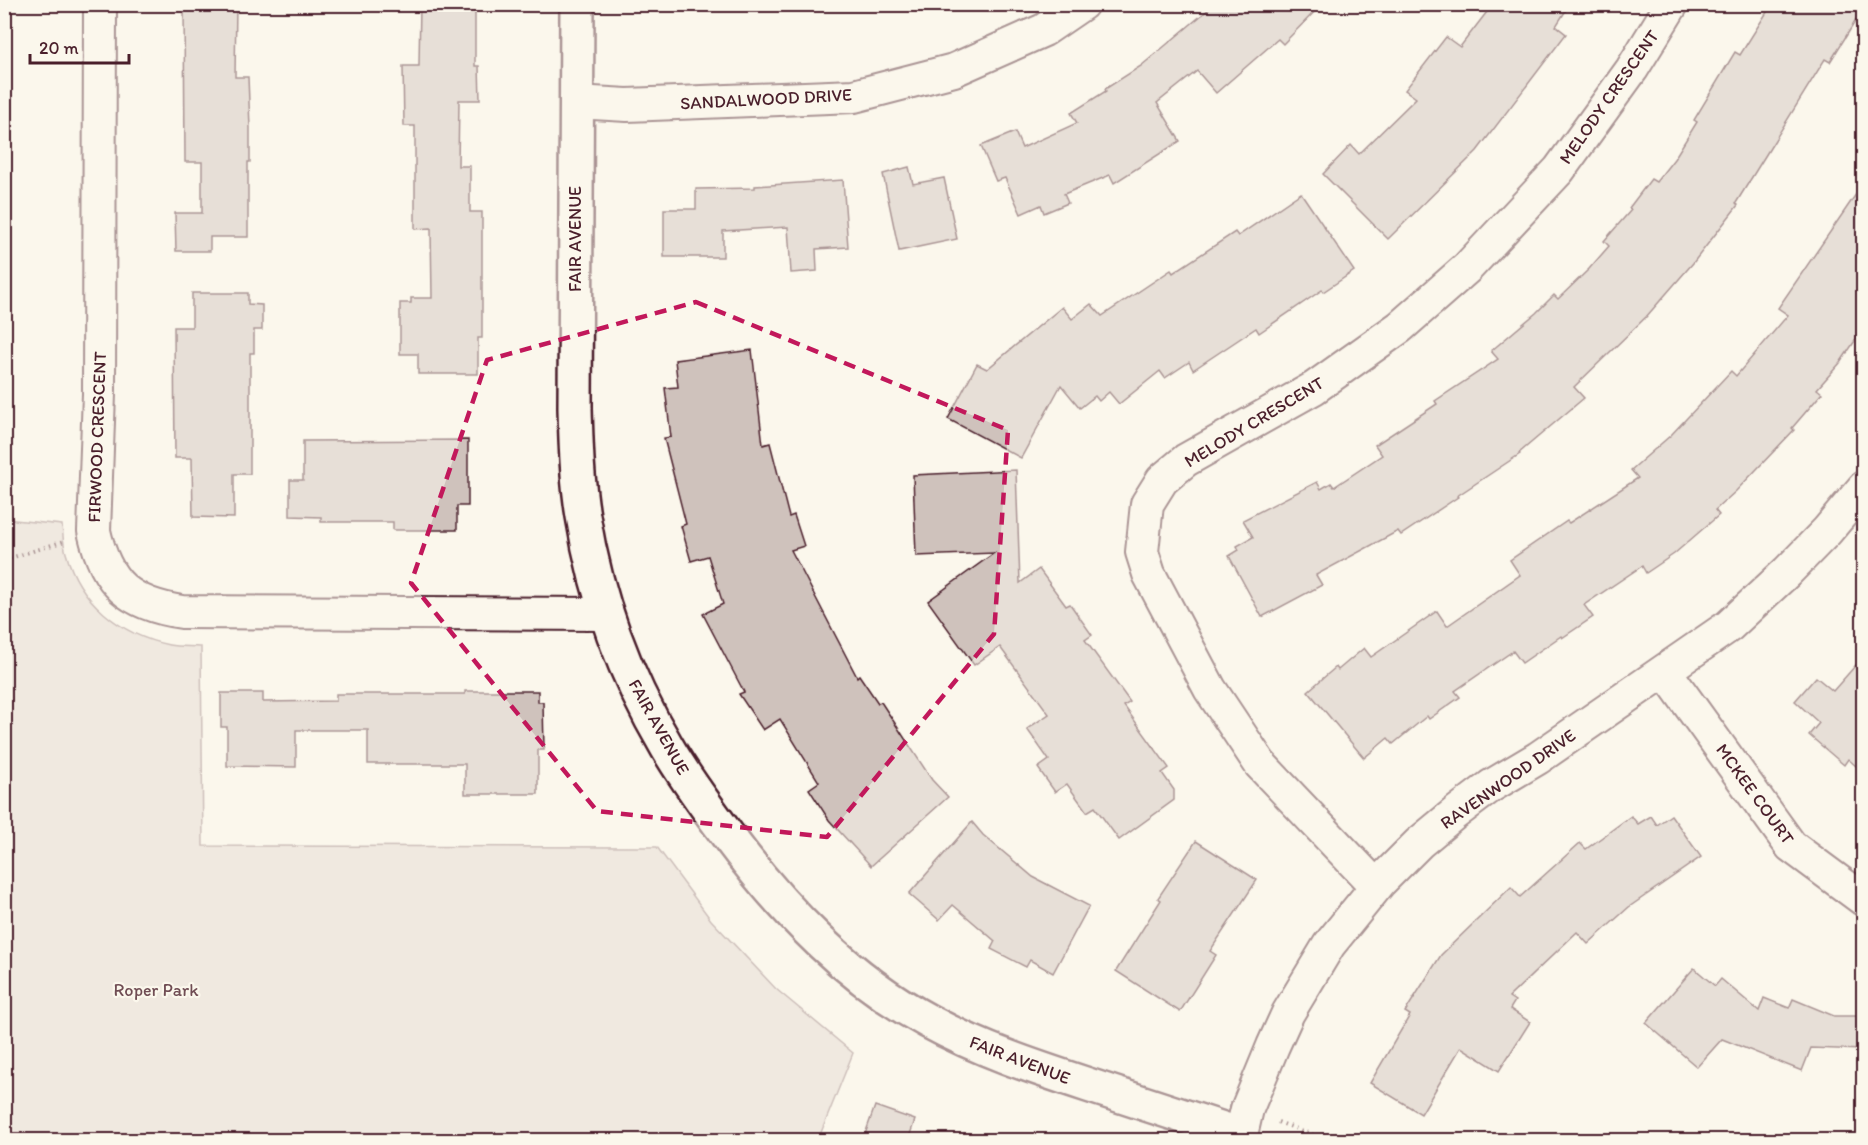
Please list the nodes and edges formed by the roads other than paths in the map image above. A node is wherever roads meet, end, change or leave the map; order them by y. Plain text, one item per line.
1 (100, 4) edge
2 (577, 4) edge
3 (1082, 4) edge
4 (1672, 4) edge
5 (576, 102) junction
6 (1863, 487) edge
7 (606, 614) junction
8 (1665, 671) junction
9 (1376, 886) junction
10 (1863, 900) edge
11 (1243, 1128) edge

1 - 7 street, FIRWOOD CRESCENT
2 - 5 street, FAIR AVENUE
3 - 5 street, SANDALWOOD DRIVE
4 - 9 street, MELODY CRESCENT
5 - 7 street, FAIR AVENUE
6 - 8 street, RAVENWOOD DRIVE
7 - 11 street, FAIR AVENUE
8 - 9 street, RAVENWOOD DRIVE
8 - 10 street, MCKEE COURT
9 - 11 street, RAVENWOOD DRIVE

